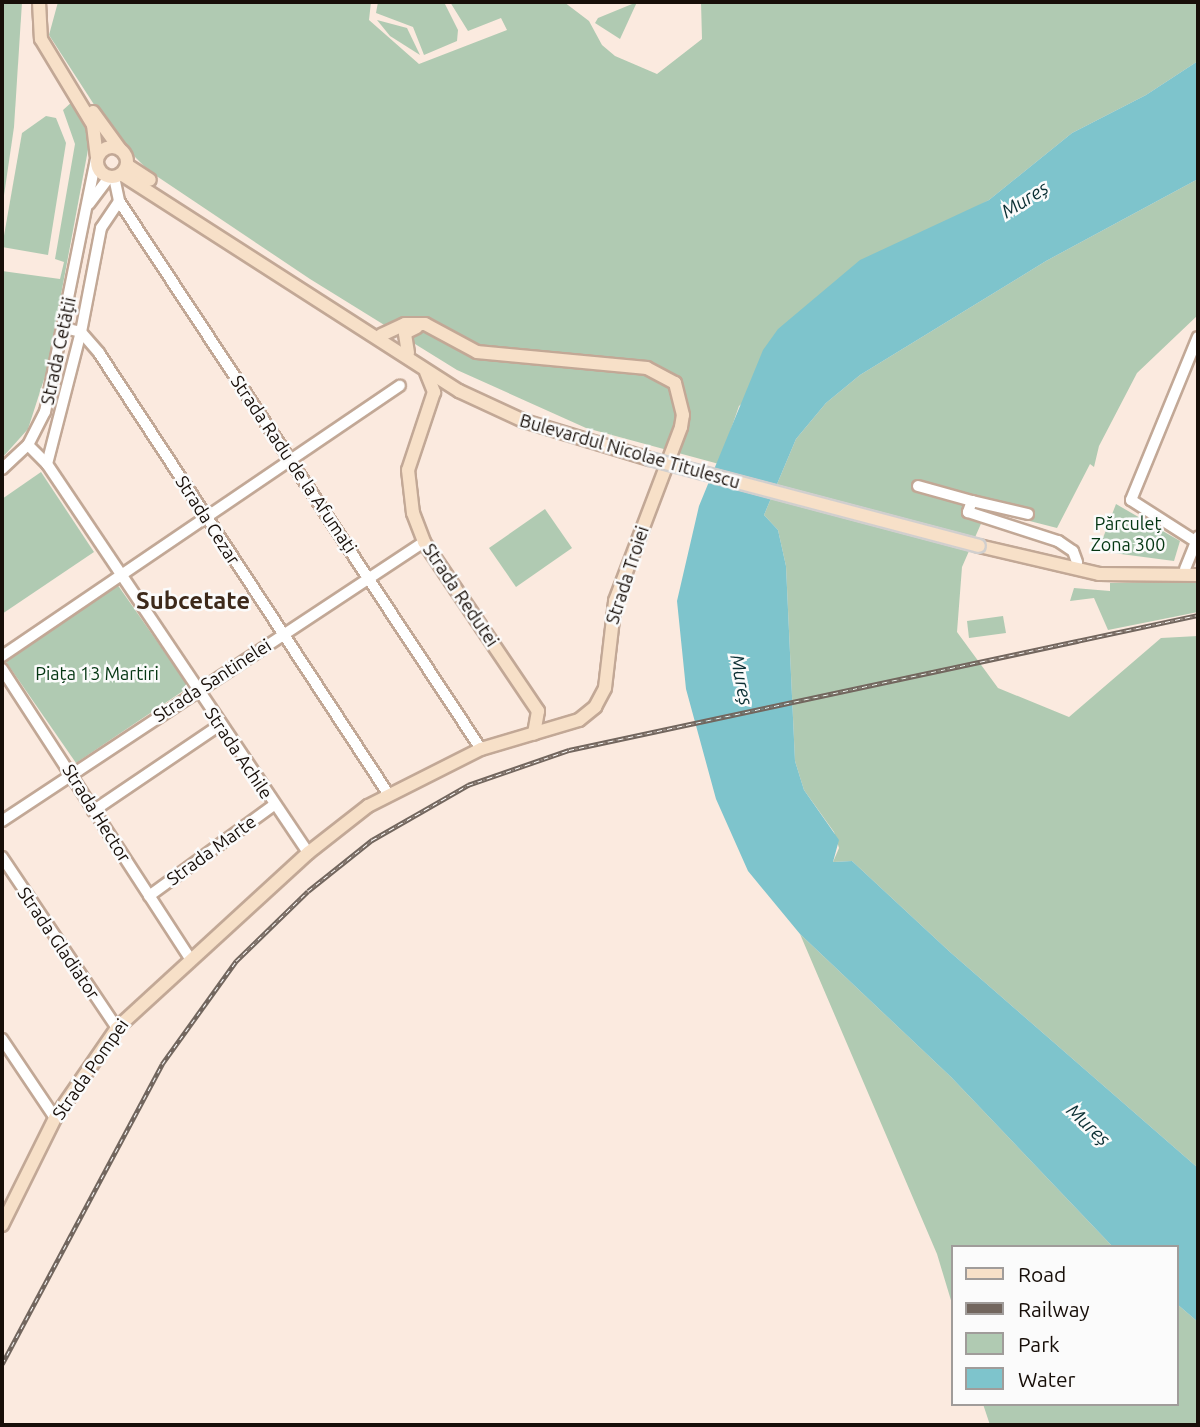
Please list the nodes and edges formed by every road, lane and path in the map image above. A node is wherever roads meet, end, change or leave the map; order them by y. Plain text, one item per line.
1 (39, 2) edge
2 (46, 48) junction
3 (120, 149) junction
4 (97, 158) junction
5 (118, 173) junction
6 (120, 201) junction
7 (84, 217) junction
8 (425, 324) junction
9 (64, 328) junction
10 (82, 332) junction
11 (381, 335) junction
12 (1198, 337) edge
13 (408, 353) junction
14 (426, 372) junction
15 (400, 386) dead end
16 (458, 391) junction
17 (431, 409) junction
18 (28, 444) junction
19 (651, 456) junction
20 (291, 458) junction
21 (47, 464) junction
22 (2, 469) edge
23 (918, 486) dead end
24 (972, 500) junction
25 (1028, 514) dead end
26 (205, 517) junction
27 (1197, 538) edge
28 (424, 542) junction
29 (980, 543) junction
30 (1077, 562) junction
31 (1191, 568) edge
32 (118, 574) junction
33 (1198, 575) edge
34 (370, 578) junction
35 (283, 634) junction
36 (2, 656) edge
37 (2, 669) edge
38 (195, 689) junction
39 (220, 725) junction
40 (534, 734) junction
41 (481, 749) junction
42 (72, 773) junction
43 (389, 795) junction
44 (274, 805) junction
45 (93, 811) junction
46 (2, 821) edge
47 (308, 853) junction
48 (2, 857) edge
49 (275, 883) joint
50 (149, 895) junction
51 (190, 958) junction
52 (117, 1028) junction
53 (2, 1039) edge
54 (55, 1118) junction
55 (2, 1225) edge

1 - 2 main road, Strada Cetății
2 - 3 main road, Strada Cetății
2 - 4 main road, Strada Cetății
3 - 4 main road
3 - 5 main road, Strada Cetății
4 - 5 main road, Strada Cetății
4 - 7 street, Strada Cetății
5 - 6 street, Strada Radu de la Afumați
5 - 7 street, Strada Cetății
5 - 11 main road, Bulevardul Nicolae Titulescu
5 - 14 main road, Bulevardul Nicolae Titulescu
6 - 10 street
6 - 20 street, Strada Radu de la Afumați
7 - 9 street, Strada Cetății
8 - 11 main road
8 - 13 main road
8 - 40 main road, Strada Troiei
9 - 10 street
9 - 18 street, Strada Cetății
10 - 21 street
10 - 26 street, Strada Cezar
11 - 13 main road, Bulevardul Nicolae Titulescu
12 - 27 street
13 - 19 main road, Bulevardul Nicolae Titulescu
14 - 16 main road, Bulevardul Nicolae Titulescu
14 - 17 main road
15 - 20 street
16 - 17 main road
16 - 19 main road, Bulevardul Nicolae Titulescu
17 - 28 main road, Strada Redutei
18 - 21 street, Strada Achile
18 - 22 street, Strada Cetății
19 - 29 main road, Bulevardul Nicolae Titulescu
20 - 26 street
20 - 34 street, Strada Radu de la Afumați
21 - 32 street, Strada Achile
23 - 24 street
24 - 25 street
24 - 30 street
26 - 32 street
26 - 35 street, Strada Cezar
27 - 31 street
28 - 34 street, Strada Santinelei
28 - 40 main road, Strada Redutei
29 - 30 main road, Bulevardul Nicolae Titulescu
29 - 33 main road, Bulevardul Nicolae Titulescu
30 - 31 main road, Bulevardul Nicolae Titulescu
32 - 36 street
32 - 38 street, Strada Achile
34 - 35 street, Strada Santinelei
34 - 41 street, Strada Radu de la Afumați
35 - 38 street, Strada Santinelei
35 - 43 street, Strada Cezar
37 - 42 street, Strada Hector
38 - 39 street, Strada Achile
38 - 42 street, Strada Santinelei
39 - 44 street, Strada Achile
39 - 45 street
40 - 41 main road, Strada Troiei
41 - 43 main road, Strada Troiei
42 - 45 street, Strada Hector
42 - 46 street, Strada Santinelei
43 - 47 main road, Strada Troiei
44 - 47 street, Strada Achile
44 - 50 street, Strada Marte
45 - 50 street, Strada Hector
47 - 49 main road, Strada Troiei
48 - 52 street, Strada Gladiator
49 - 51 main road, Strada Pompei
50 - 51 street, Strada Hector
51 - 52 main road, Strada Pompei
52 - 54 main road, Strada Pompei
53 - 54 street
54 - 55 main road, Strada Pompei

